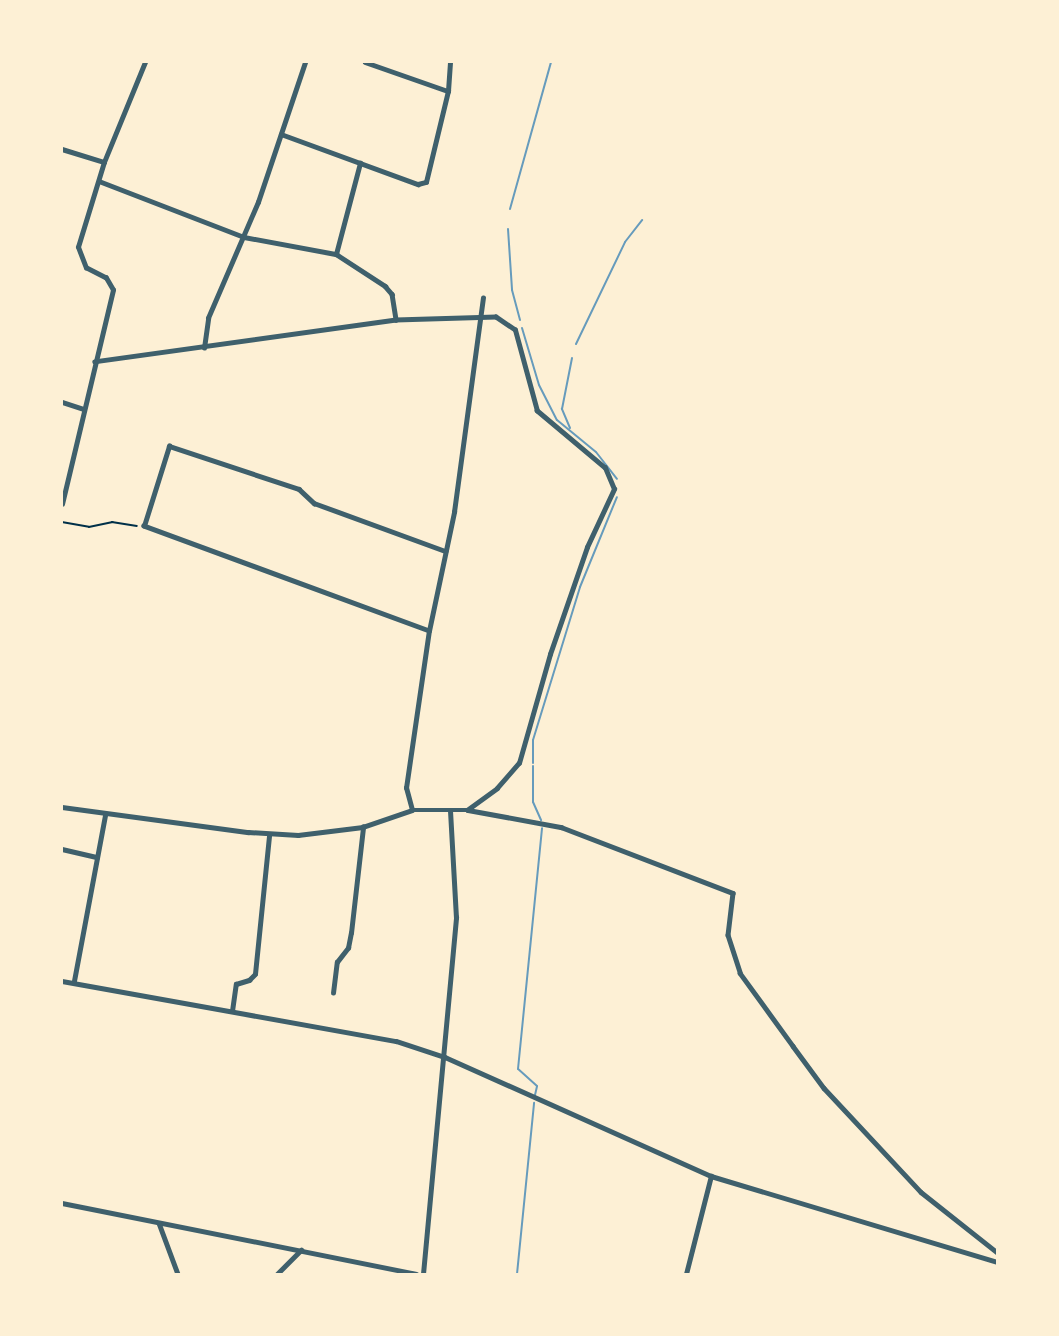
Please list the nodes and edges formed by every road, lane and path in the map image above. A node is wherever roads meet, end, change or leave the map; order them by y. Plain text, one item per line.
1 (145, 62) edge
2 (305, 62) edge
3 (365, 62) edge
4 (450, 62) edge
5 (448, 91) junction
6 (281, 134) junction
7 (62, 149) edge
8 (104, 162) junction
9 (360, 163) junction
10 (99, 181) junction
11 (244, 237) junction
12 (336, 254) junction
13 (483, 298) dead end
14 (479, 316) junction
15 (396, 320) junction
16 (204, 348) junction
17 (94, 362) junction
18 (62, 402) edge
19 (83, 409) junction
20 (62, 504) edge
21 (62, 522) edge
22 (144, 526) junction
23 (445, 551) junction
24 (429, 631) junction
25 (62, 807) edge
26 (412, 810) junction
27 (467, 810) junction
28 (450, 812) junction
29 (105, 815) junction
30 (363, 827) junction
31 (269, 835) junction
32 (62, 849) edge
33 (97, 857) junction
34 (62, 981) edge
35 (74, 981) junction
36 (333, 993) dead end
37 (232, 1011) junction
38 (445, 1057) junction
39 (711, 1176) junction
40 (62, 1203) edge
41 (159, 1223) junction
42 (301, 1250) junction
43 (998, 1253) edge
44 (998, 1262) edge
45 (178, 1275) edge
46 (277, 1275) edge
47 (416, 1275) edge
48 (423, 1275) edge
49 (686, 1275) edge

1 - 8 street
2 - 6 street
3 - 5 street
4 - 5 street
5 - 9 street
6 - 9 street
6 - 11 street
7 - 8 street
8 - 10 street
9 - 12 street
10 - 11 street
10 - 17 street
11 - 12 street
11 - 16 street
12 - 15 street
13 - 14 street
14 - 15 street
14 - 23 street
14 - 27 street
15 - 16 street
16 - 17 street
17 - 19 street
18 - 19 street
19 - 20 street
21 - 22 path
22 - 23 street
22 - 24 street
23 - 24 street
24 - 26 street
25 - 29 street
26 - 28 street
26 - 30 street
27 - 28 street
27 - 43 street
28 - 38 street
29 - 31 street
29 - 33 street
30 - 31 street
30 - 36 street
31 - 37 street
32 - 33 street
33 - 35 street
34 - 35 street
35 - 37 street
37 - 38 street
38 - 39 street
38 - 48 street
39 - 44 street
39 - 49 street
40 - 41 street
41 - 42 street
41 - 45 street
42 - 46 street
42 - 47 street

